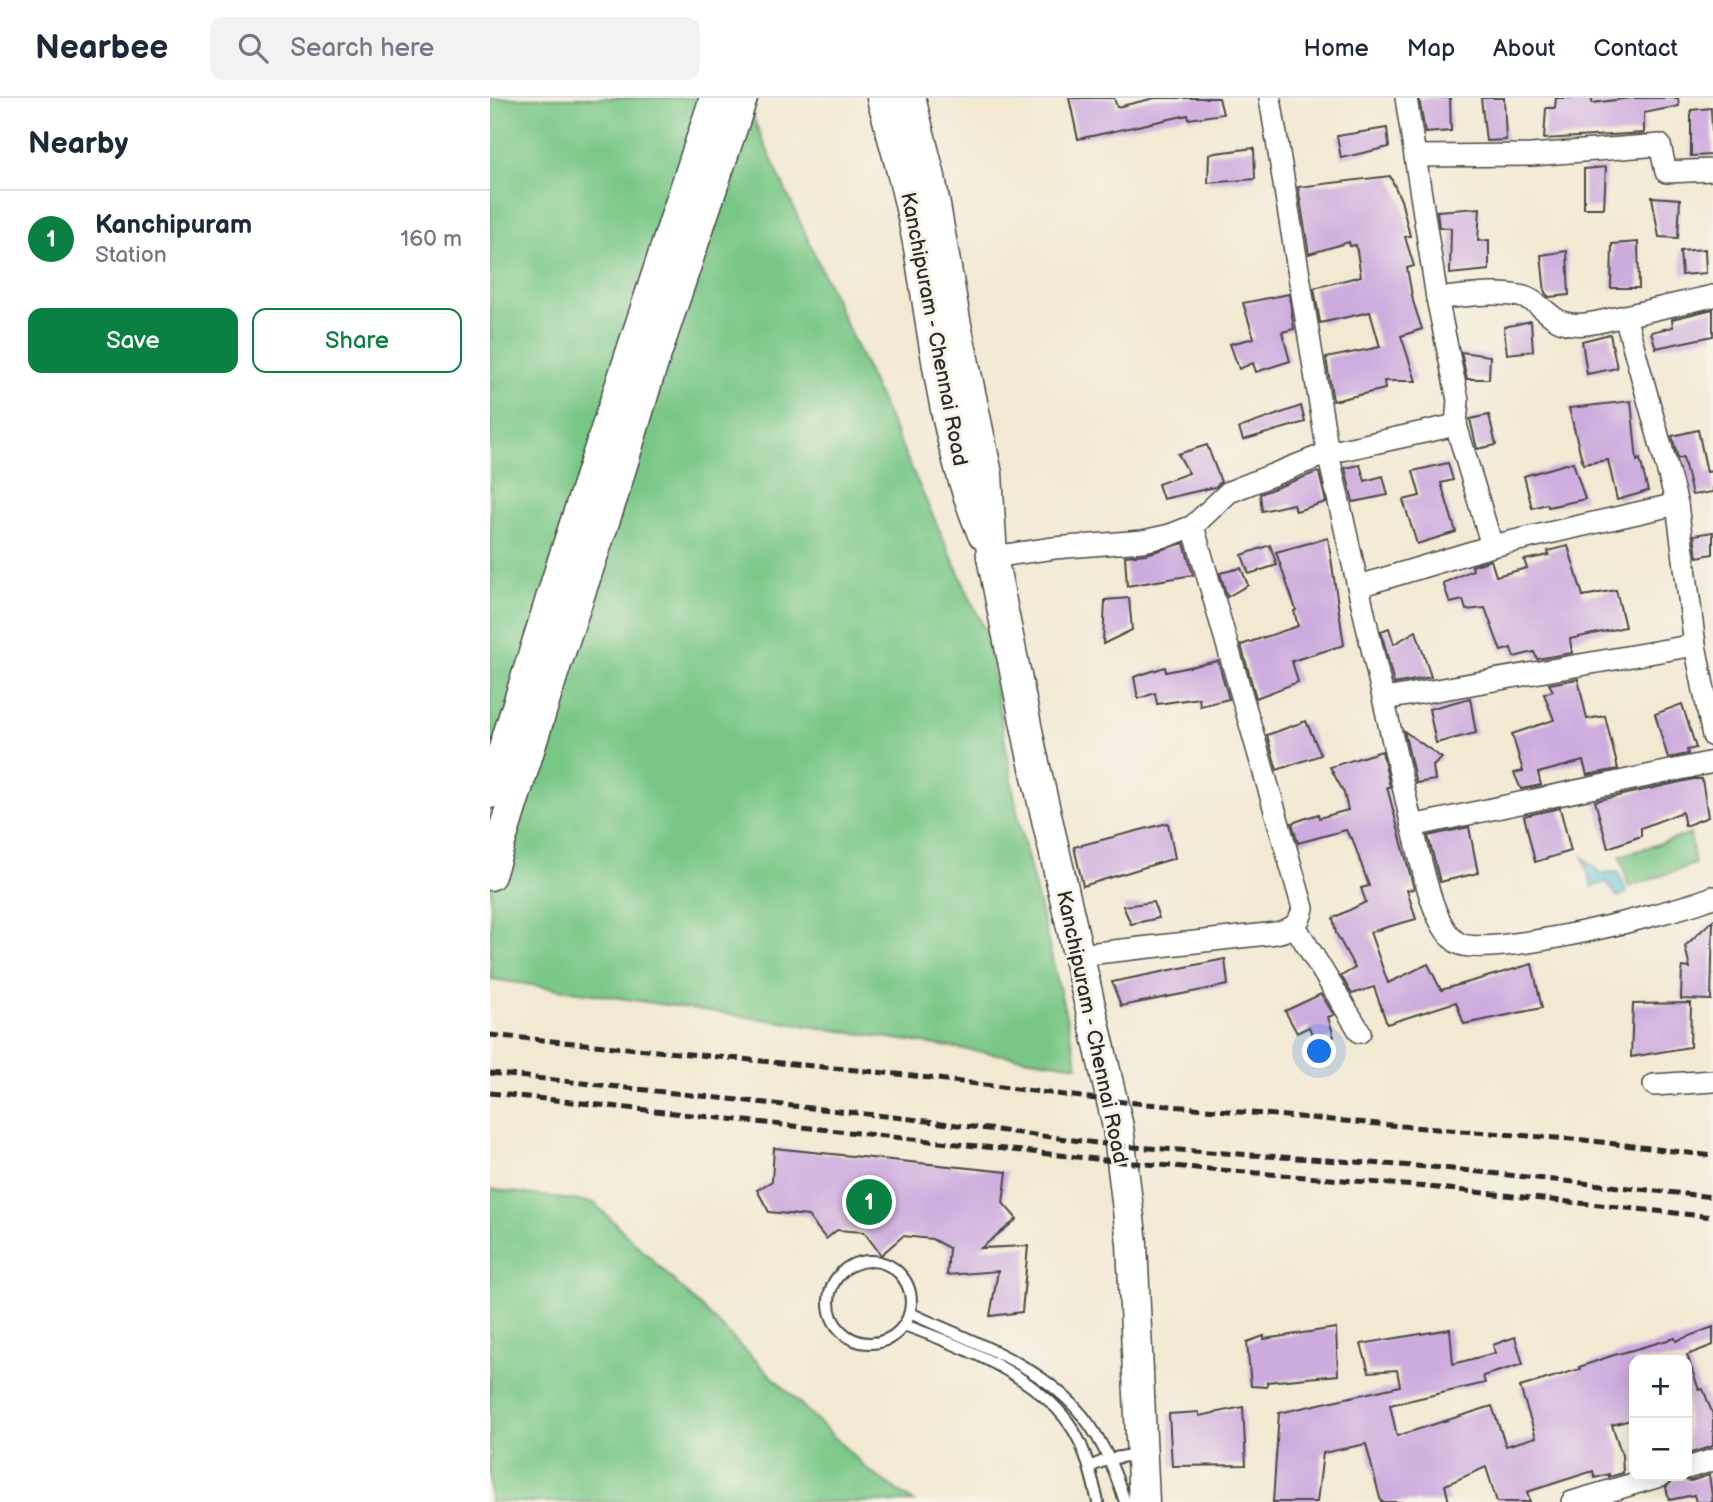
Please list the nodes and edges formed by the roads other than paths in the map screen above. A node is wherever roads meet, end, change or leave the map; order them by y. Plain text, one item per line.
1 (715, 98) edge
2 (742, 98) edge
3 (882, 98) edge
4 (910, 98) edge
5 (1270, 98) edge
6 (1406, 98) edge
7 (1416, 156) junction
8 (1713, 170) edge
9 (1713, 296) edge
10 (1437, 298) junction
11 (1625, 316) junction
12 (1456, 425) junction
13 (1328, 453) junction
14 (1677, 504) junction
15 (1193, 526) junction
16 (1492, 546) junction
17 (992, 557) junction
18 (1359, 586) junction
19 (1695, 645) junction
20 (1384, 699) junction
21 (1713, 736) edge
22 (1713, 762) edge
23 (490, 793) edge
24 (1412, 826) junction
25 (490, 875) edge
26 (1713, 897) edge
27 (1295, 926) junction
28 (1078, 955) junction
29 (1360, 1032) dead end
30 (1713, 1081) edge
31 (1654, 1085) dead end
32 (911, 1313) junction
33 (904, 1325) junction
34 (1141, 1454) junction
35 (1109, 1459) junction
36 (1713, 1460) edge
37 (1692, 1466) edge
38 (1089, 1467) junction
39 (1643, 1481) edge
40 (1098, 1502) edge
41 (1125, 1502) edge
42 (1144, 1502) edge
43 (1572, 1502) edge

1 - 23 main road
2 - 25 main road
3 - 17 main road, Kanchipuram - Chennai Road
4 - 17 main road, Kanchipuram - Chennai Road
5 - 13 street
6 - 7 street
7 - 8 street
7 - 10 street
9 - 11 street
10 - 11 street
10 - 12 street
11 - 14 street
12 - 13 street
12 - 16 street
13 - 15 street
13 - 18 street
14 - 16 street
14 - 19 street
15 - 17 street
15 - 27 street
16 - 18 street
17 - 28 main road, Kanchipuram - Chennai Road
18 - 20 street
19 - 20 street
19 - 21 street
20 - 24 street
22 - 24 street
24 - 26 street
27 - 28 street
27 - 29 street
28 - 34 main road, Kanchipuram - Chennai Road
30 - 31 street
32 - 33 lane
32 - 33 lane
32 - 35 lane
33 - 38 lane
34 - 35 lane
34 - 42 main road, Kanchipuram - Chennai Road
35 - 38 lane
35 - 41 lane
36 - 37 street
38 - 40 lane
39 - 43 street

